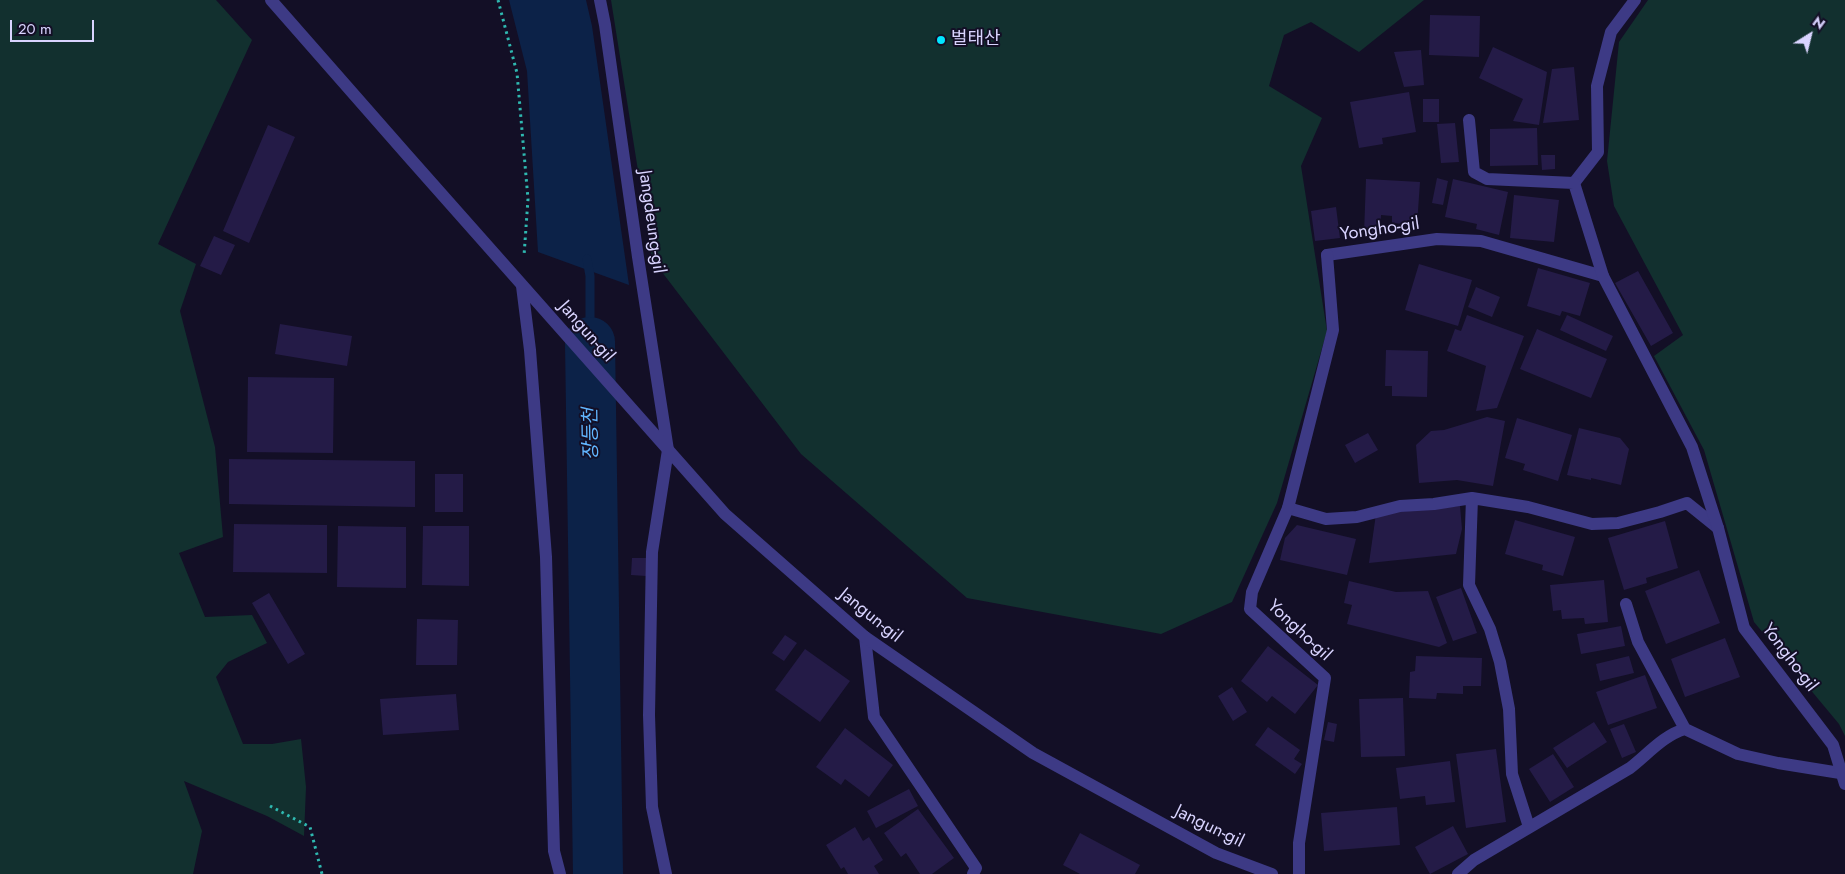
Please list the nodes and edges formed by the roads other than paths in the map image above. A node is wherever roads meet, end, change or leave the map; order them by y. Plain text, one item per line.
1 (271, 0) edge
2 (600, 0) edge
3 (1635, 0) edge
4 (1469, 120) dead end
5 (1574, 183) junction
6 (1603, 276) junction
7 (522, 286) junction
8 (668, 450) junction
9 (1472, 498) junction
10 (1288, 508) junction
11 (1718, 528) junction
12 (1626, 604) dead end
13 (865, 638) junction
14 (1685, 729) junction
15 (1843, 778) edge
16 (1529, 827) junction
17 (560, 874) edge
18 (666, 874) edge
19 (973, 874) edge
20 (1272, 874) edge
21 (1299, 874) edge
22 (1458, 874) edge

1 - 7 street, Jangun-gil
2 - 8 street, Jangdeung-gil
3 - 5 street
4 - 5 street
5 - 6 street, Yongho-gil
6 - 10 street, Yongho-gil
6 - 11 street, Yongho-gil
7 - 8 street, Jangun-gil
7 - 17 street
8 - 13 street, Jangun-gil
8 - 18 street, Jangdeung-gil
9 - 10 street
9 - 11 street
9 - 16 street
10 - 21 street, Yongho-gil
11 - 15 street, Yongho-gil
12 - 14 street
13 - 19 street
13 - 20 street, Jangun-gil
14 - 15 street, Yongho-gil
14 - 16 street
16 - 22 street

